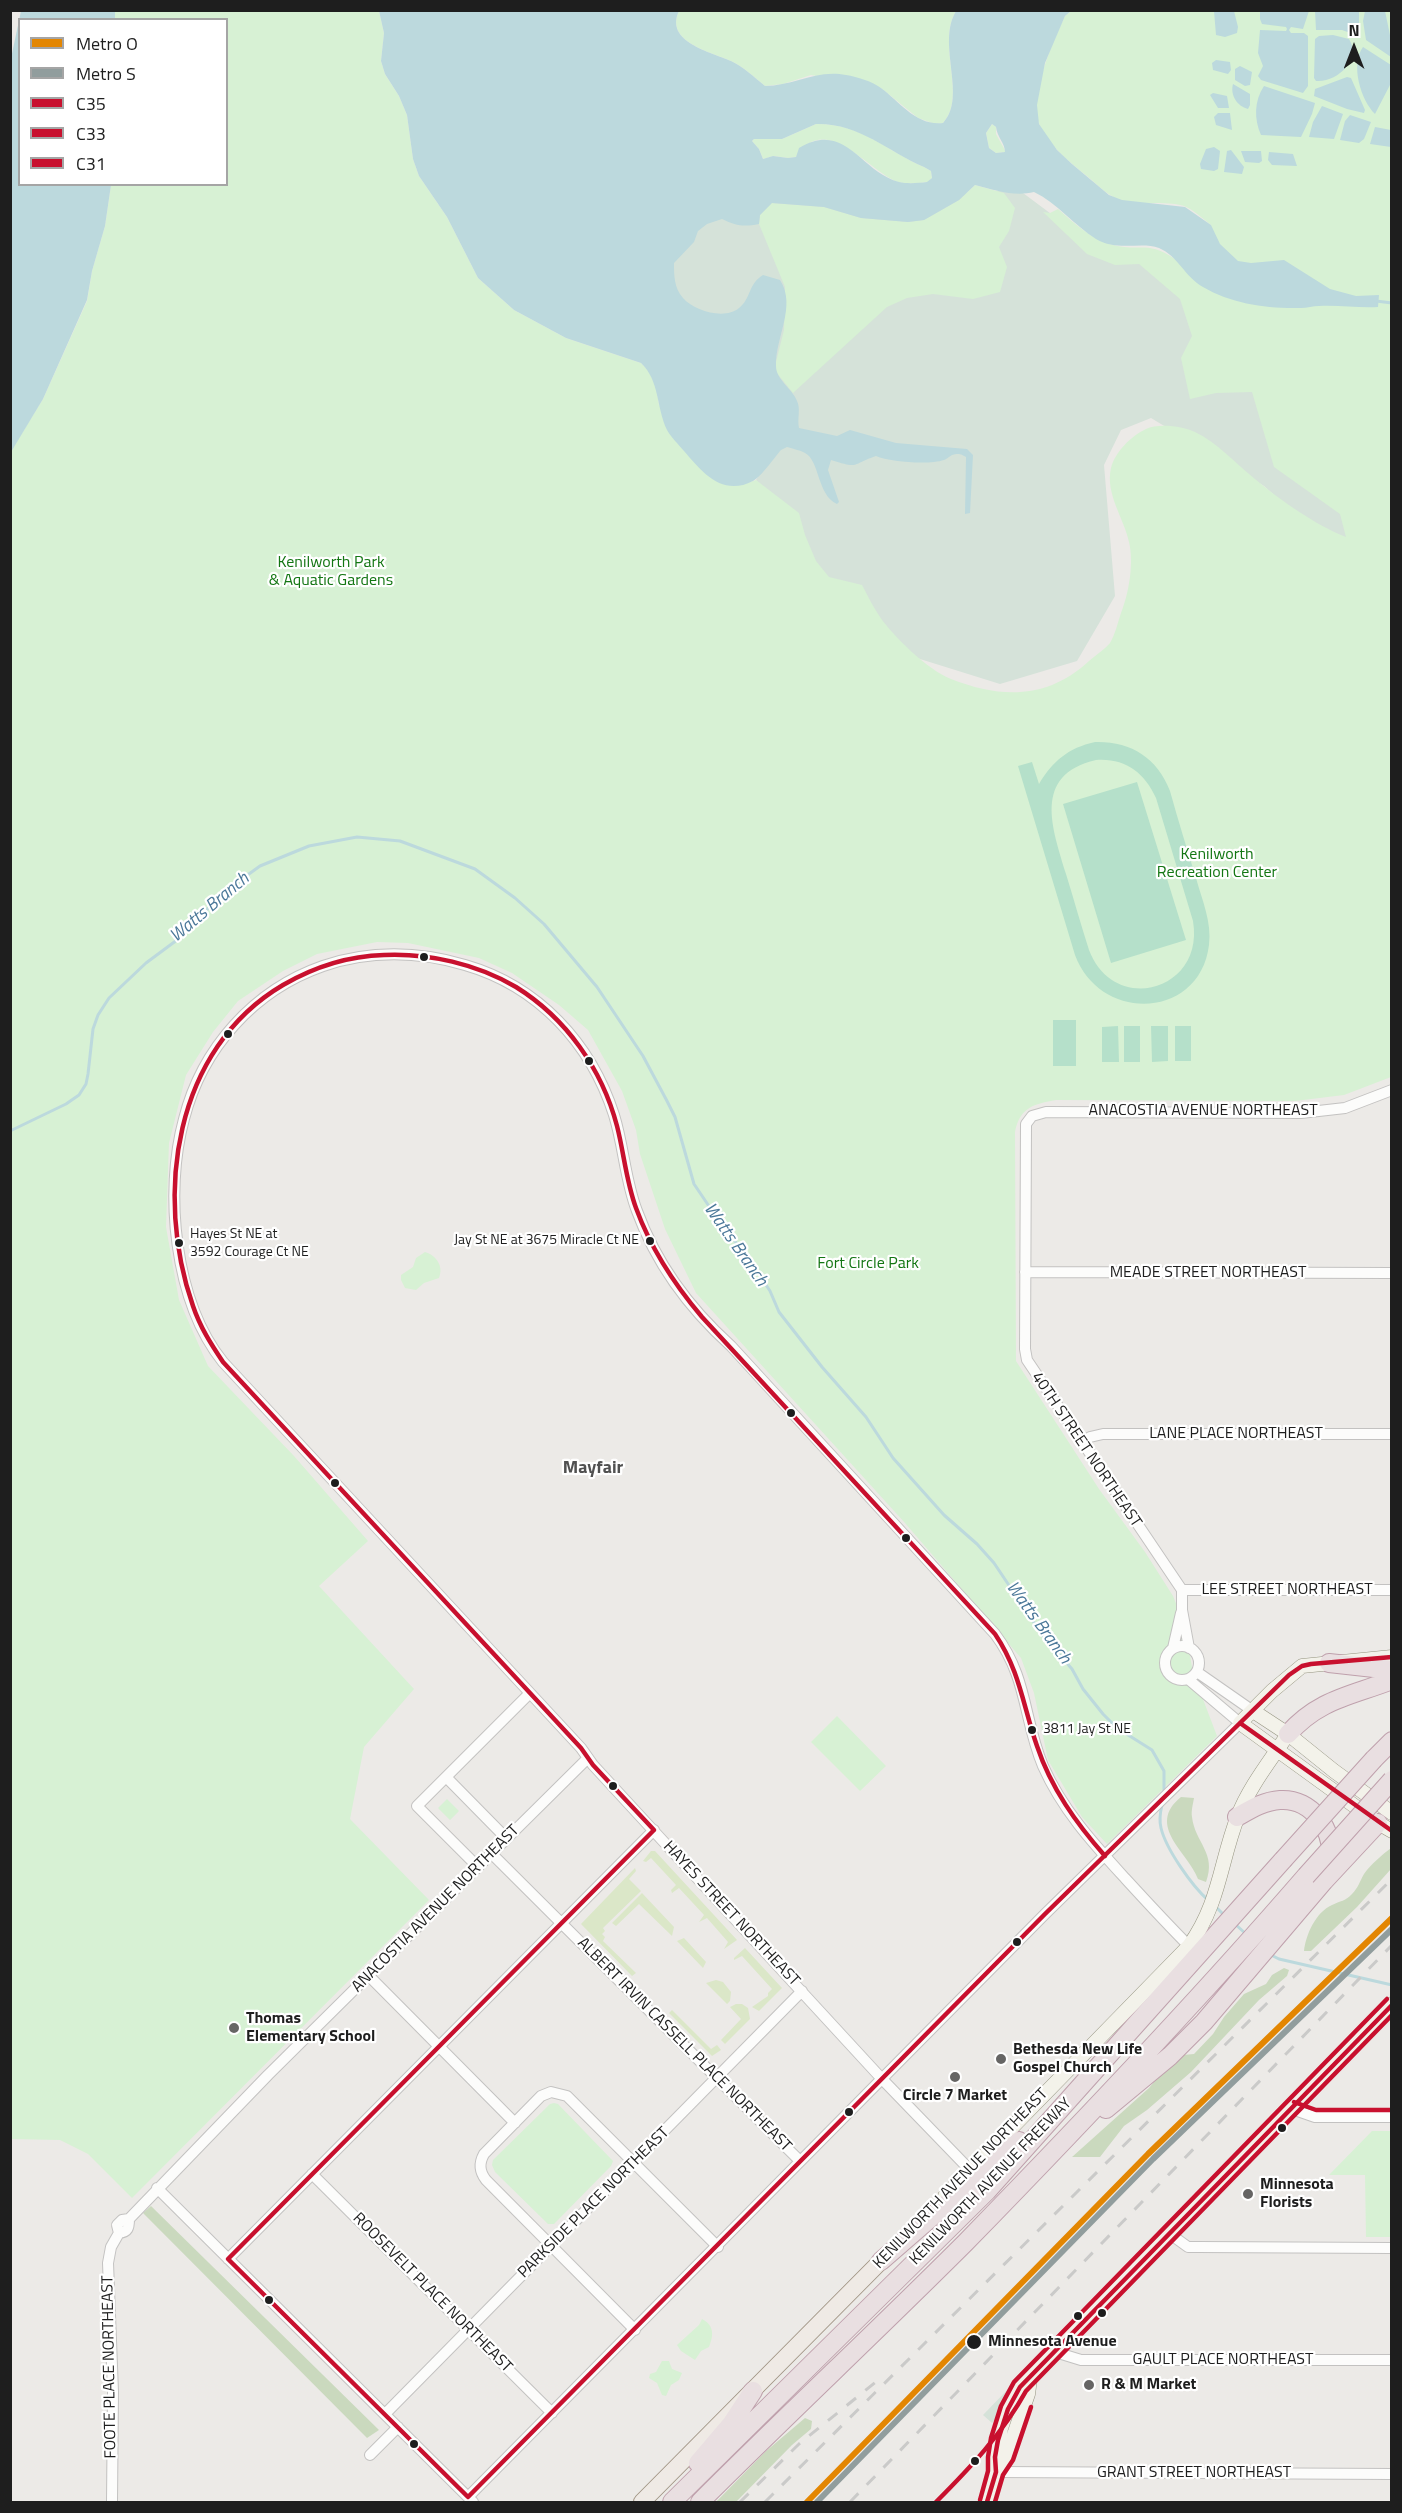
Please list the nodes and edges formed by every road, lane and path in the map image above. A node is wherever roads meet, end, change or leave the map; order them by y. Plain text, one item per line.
1 (1392, 1090) edge
2 (1025, 1134) joint
3 (1025, 1272) junction
4 (1392, 1273) edge
5 (1392, 1434) edge
6 (1082, 1443) junction
7 (1182, 1590) junction
8 (1392, 1590) edge
9 (1182, 1610) junction
10 (1189, 1647) junction
11 (1173, 1648) junction
12 (1392, 1657) edge
13 (1329, 1663) junction
14 (1392, 1671) edge
15 (1192, 1676) junction
16 (1392, 1680) edge
17 (529, 1694) junction
18 (1253, 1711) junction
19 (1240, 1723) junction
20 (1288, 1734) junction
21 (1392, 1741) edge
22 (1278, 1750) junction
23 (588, 1758) junction
24 (446, 1777) junction
25 (1392, 1780) edge
26 (1237, 1817) junction
27 (1388, 1817) edge
28 (654, 1830) junction
29 (506, 1838) junction
30 (491, 1853) junction
31 (1105, 1856) junction
32 (478, 1867) junction
33 (1324, 1881) junction
34 (561, 1923) junction
35 (1273, 1929) junction
36 (1210, 1930) junction
37 (1189, 1946) junction
38 (369, 1976) junction
39 (802, 1991) junction
40 (1392, 2004) edge
41 (440, 2046) junction
42 (717, 2078) junction
43 (882, 2079) junction
44 (1069, 2100) junction
45 (1292, 2109) junction
46 (1392, 2117) edge
47 (515, 2123) junction
48 (800, 2161) junction
49 (634, 2162) junction
50 (1043, 2163) junction
51 (970, 2170) junction
52 (312, 2174) junction
53 (158, 2188) junction
54 (1170, 2234) junction
55 (552, 2247) junction
56 (718, 2247) junction
57 (1392, 2248) edge
58 (228, 2259) junction
59 (881, 2261) junction
60 (469, 2330) junction
61 (635, 2330) junction
62 (1055, 2352) junction
63 (1392, 2360) edge
64 (753, 2391) junction
65 (552, 2413) junction
66 (385, 2414) junction
67 (398, 2427) junction
68 (370, 2455) dead end
69 (996, 2472) junction
70 (1392, 2474) edge
71 (471, 2500) edge
72 (112, 2502) edge
73 (642, 2502) edge
74 (666, 2502) edge
75 (672, 2502) edge
76 (700, 2502) edge
77 (987, 2502) edge

1 - 2 street, ANACOSTIA AVENUE NORTHEAST
2 - 3 street, 40TH STREET NORTHEAST
3 - 4 street, MEADE STREET NORTHEAST
3 - 6 street, 40TH STREET NORTHEAST
5 - 6 street, LANE PLACE NORTHEAST
6 - 7 street, 40TH STREET NORTHEAST
7 - 8 street, LEE STREET NORTHEAST
7 - 9 street
9 - 10 street
9 - 11 street
10 - 11 street
10 - 15 street
11 - 15 street
12 - 13 main road
13 - 14 highway
13 - 18 main road
15 - 18 street
15 - 19 street
16 - 20 highway
17 - 23 street, HAYES STREET NORTHEAST
17 - 24 street
17 - 31 street, HAYES STREET NORTHEAST
18 - 19 main road
18 - 20 main road
19 - 22 main road
19 - 31 street
20 - 22 main road, KENILWORTH AVENUE NORTHEAST
20 - 27 main road
21 - 36 highway, KENILWORTH AVENUE FREEWAY, bridge
22 - 26 main road, KENILWORTH AVENUE NORTHEAST
22 - 27 main road
23 - 28 street, HAYES STREET NORTHEAST
23 - 29 street, ANACOSTIA AVENUE NORTHEAST
24 - 29 street
24 - 32 street
25 - 35 highway, KENILWORTH AVENUE FREEWAY, bridge
26 - 33 highway
26 - 36 main road, KENILWORTH AVENUE NORTHEAST
27 - 33 highway
28 - 34 street
28 - 39 street, HAYES STREET NORTHEAST
29 - 30 street, ANACOSTIA AVENUE NORTHEAST
30 - 32 street, ANACOSTIA AVENUE NORTHEAST
30 - 34 street, ALBERT IRVIN CASSELL PLACE NORTHEAST
31 - 37 street, HAYES STREET NORTHEAST
31 - 43 street
32 - 38 street, ANACOSTIA AVENUE NORTHEAST
33 - 35 highway
34 - 41 street
34 - 42 street, ALBERT IRVIN CASSELL PLACE NORTHEAST
35 - 50 highway, KENILWORTH AVENUE FREEWAY
35 - 50 highway
36 - 37 main road, KENILWORTH AVENUE NORTHEAST
36 - 44 highway, KENILWORTH AVENUE FREEWAY
37 - 51 main road, KENILWORTH AVENUE NORTHEAST
38 - 41 street
38 - 53 street, ANACOSTIA AVENUE NORTHEAST
39 - 42 street, PARKSIDE PLACE NORTHEAST
39 - 43 street, HAYES STREET NORTHEAST
40 - 45 main road
41 - 47 street
41 - 52 street
42 - 48 street, ALBERT IRVIN CASSELL PLACE NORTHEAST
42 - 49 street, PARKSIDE PLACE NORTHEAST
43 - 48 street
43 - 51 street, HAYES STREET NORTHEAST
44 - 59 highway
44 - 75 highway, KENILWORTH AVENUE FREEWAY
45 - 46 street
45 - 54 main road
47 - 49 street
47 - 55 street
48 - 56 street
49 - 55 street, PARKSIDE PLACE NORTHEAST
49 - 56 street
50 - 76 highway, KENILWORTH AVENUE FREEWAY
51 - 59 main road, KENILWORTH AVENUE NORTHEAST
52 - 58 street
52 - 60 street, ROOSEVELT PLACE NORTHEAST
53 - 58 street
53 - 72 street, FOOTE PLACE NORTHEAST
54 - 57 street
54 - 62 main road
55 - 60 street, PARKSIDE PLACE NORTHEAST
55 - 61 street
56 - 61 street
58 - 66 street
59 - 64 main road, KENILWORTH AVENUE NORTHEAST
60 - 65 street, ROOSEVELT PLACE NORTHEAST
60 - 66 street, PARKSIDE PLACE NORTHEAST
61 - 65 street
62 - 63 street, GAULT PLACE NORTHEAST
62 - 69 main road
64 - 73 main road, KENILWORTH AVENUE NORTHEAST
64 - 74 highway
65 - 71 street
66 - 67 street
67 - 68 street
67 - 71 street
69 - 70 street, GRANT STREET NORTHEAST
69 - 77 main road

